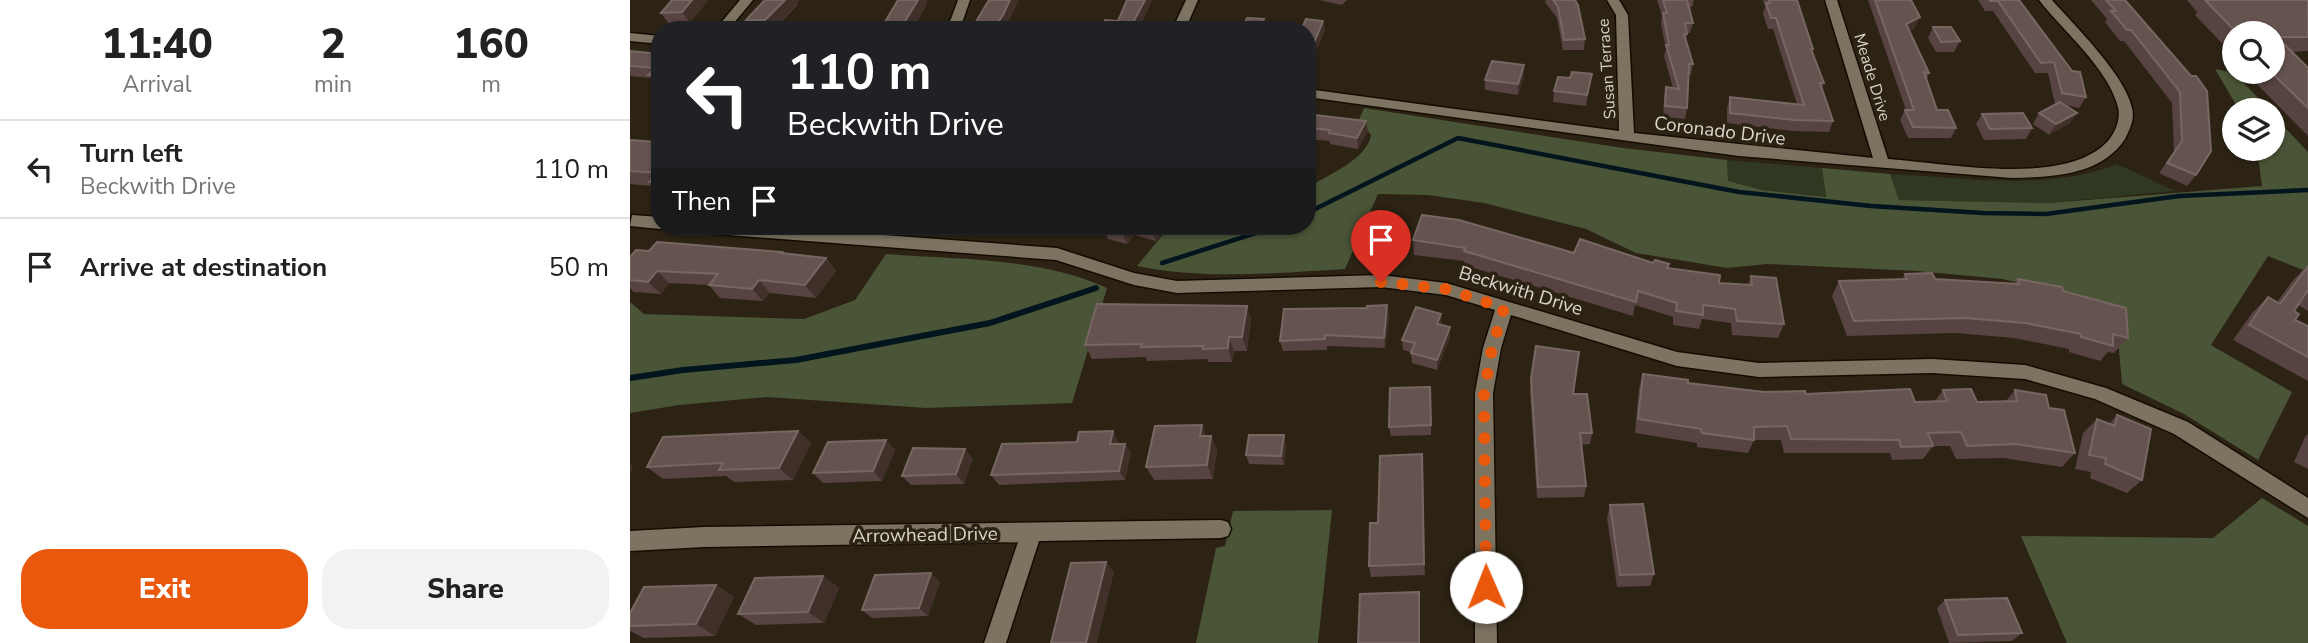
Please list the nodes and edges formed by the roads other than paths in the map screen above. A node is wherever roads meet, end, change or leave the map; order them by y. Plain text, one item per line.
1 (747, 0) edge
2 (964, 0) edge
3 (1192, 0) edge
4 (1613, 0) edge
5 (1831, 0) edge
6 (2045, 0) edge
7 (729, 21) edge
8 (956, 21) edge
9 (1182, 21) edge
10 (631, 37) edge
11 (651, 39) edge
12 (1316, 94) edge
13 (1627, 138) junction
14 (1882, 164) junction
15 (632, 221) edge
16 (651, 222) edge
17 (808, 235) edge
18 (1504, 308) junction
19 (2308, 509) edge
20 (1221, 529) dead end
21 (1031, 533) junction
22 (630, 541) edge
23 (995, 643) edge
24 (1486, 643) edge

1 - 7 street
2 - 8 street
3 - 9 street
4 - 13 street, Susan Terrace
5 - 14 street, Meade Drive
6 - 14 street, Coronado Drive
10 - 11 street
12 - 13 street, Coronado Drive
13 - 14 street, Coronado Drive
15 - 16 street
17 - 18 street, Beckwith Drive
18 - 19 street, Beckwith Drive
18 - 24 street
20 - 21 street, Arrowhead Drive
21 - 22 street, Arrowhead Drive
21 - 23 street

